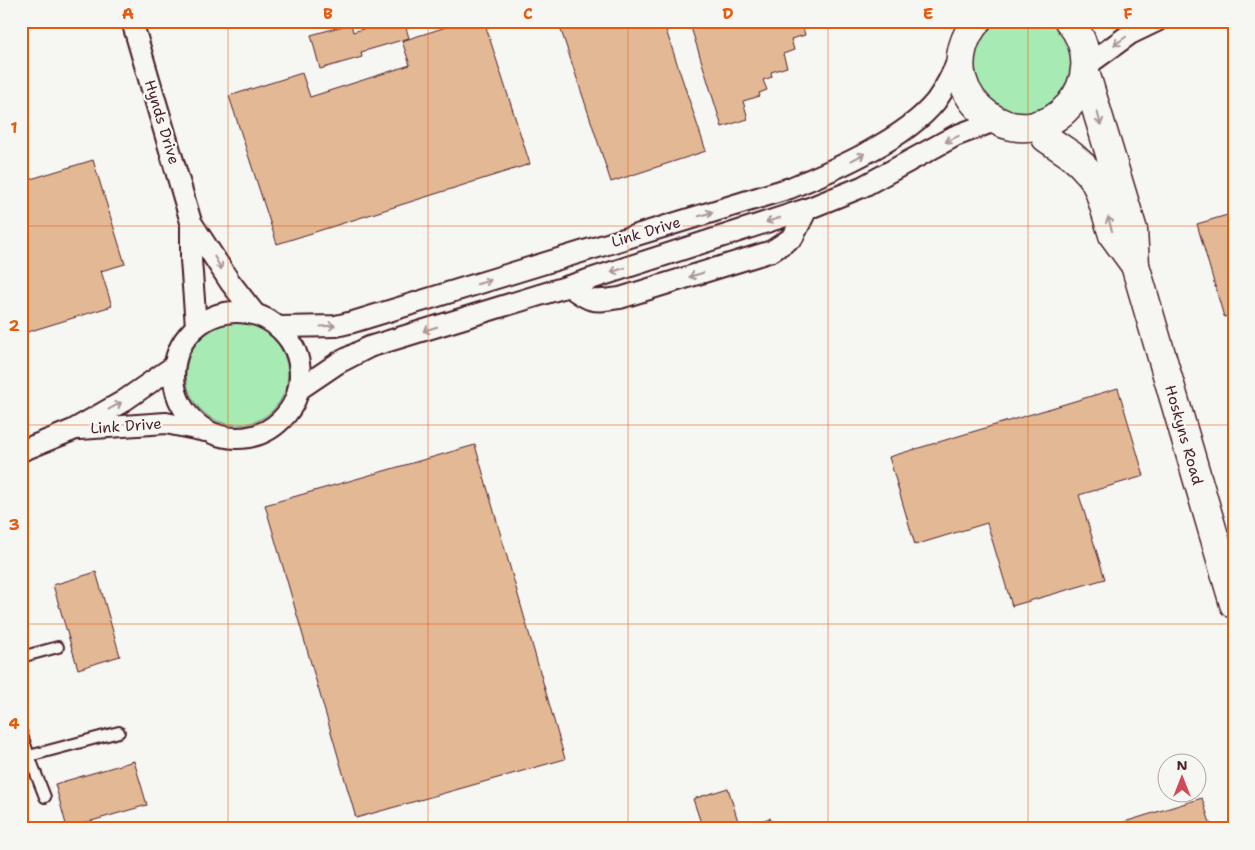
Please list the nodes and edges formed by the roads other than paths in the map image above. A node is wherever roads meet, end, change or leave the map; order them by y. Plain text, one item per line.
1 (132, 21) edge
2 (1069, 21) edge
3 (1157, 21) edge
4 (971, 30) edge
5 (1086, 69) junction
6 (997, 120) junction
7 (1043, 131) junction
8 (807, 209) junction
9 (192, 222) junction
10 (1135, 265) junction
11 (569, 286) junction
12 (256, 314) junction
13 (196, 326) junction
14 (279, 328) junction
15 (174, 366) junction
16 (298, 390) junction
17 (73, 430) junction
18 (209, 432) junction
19 (21, 450) edge
20 (1234, 604) edge
21 (58, 646) dead end
22 (21, 657) edge
23 (21, 732) edge
24 (119, 732) dead end
25 (28, 756) junction
26 (45, 798) dead end

1 - 9 street, Hynds Drive
2 - 5 main road, Hoskyns Road
3 -> 5 street
4 - 6 main road
14 -> 4 street, Link Drive
5 - 7 main road
5 -> 10 main road, Hoskyns Road
6 - 7 main road
6 -> 8 street, Link Drive
10 -> 7 main road, Hoskyns Road
8 -> 11 street, Link Drive
8 -> 11 street
9 -> 12 street, Hynds Drive
9 - 13 street, Hynds Drive
10 - 20 main road, Hoskyns Road
11 -> 16 street, Link Drive
12 - 13 street
12 - 14 street
13 - 15 street
14 - 16 street
17 -> 15 street, Link Drive
15 - 18 street
16 - 18 street
17 - 18 street, Link Drive
17 - 19 street, Link Drive
21 - 22 lane
23 - 25 lane
24 - 25 lane
25 - 26 lane

